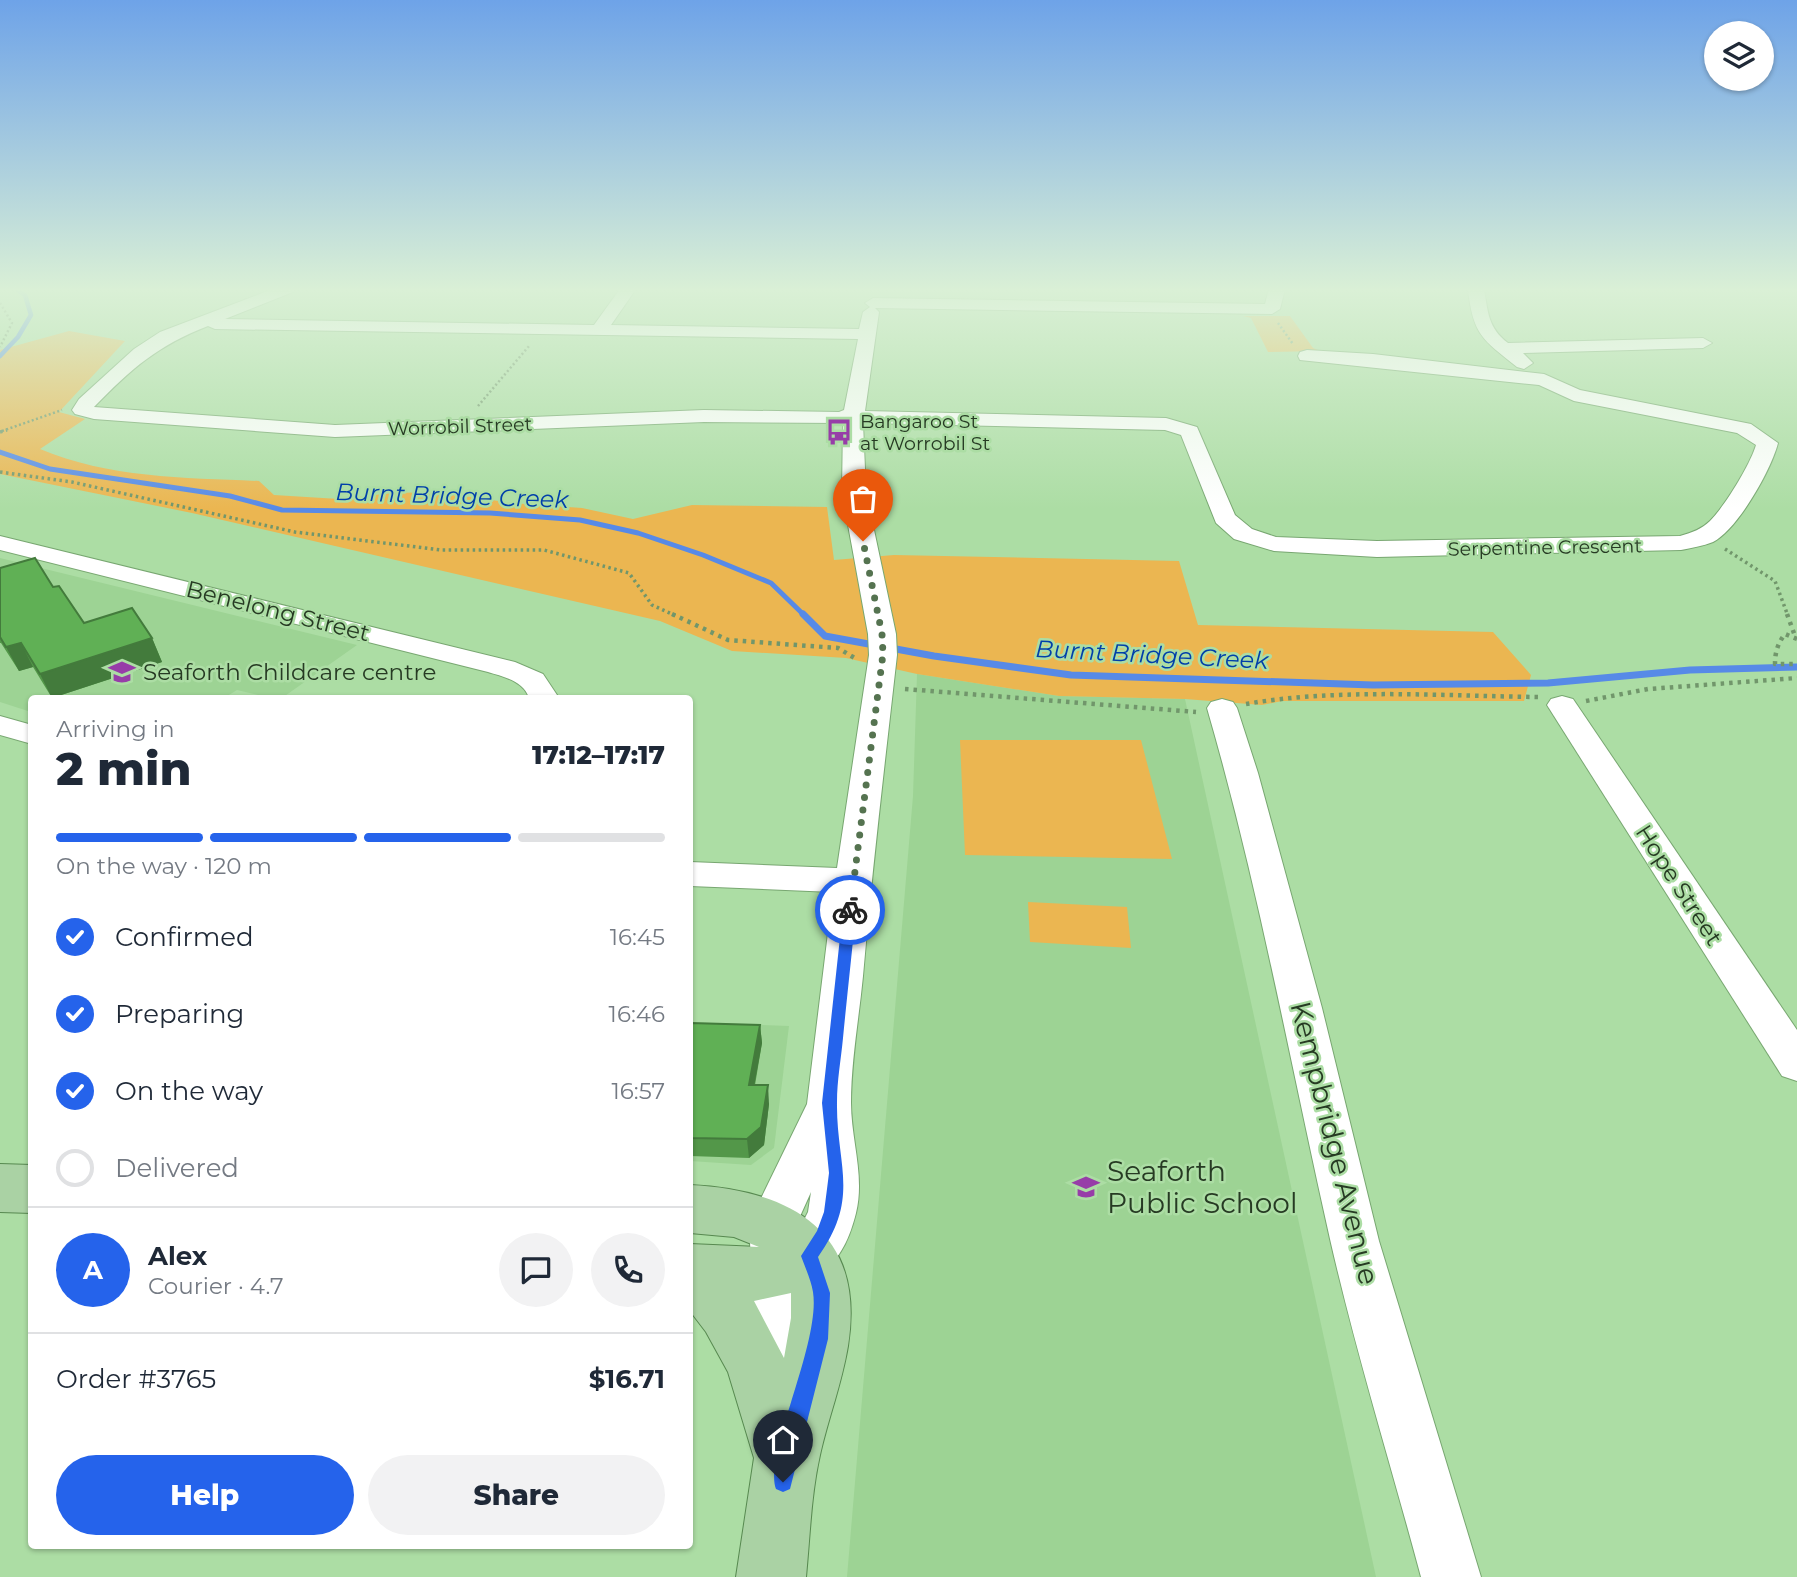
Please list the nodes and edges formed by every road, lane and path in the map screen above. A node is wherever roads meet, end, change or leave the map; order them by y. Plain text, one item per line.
1 (130, 363) edge
2 (515, 363) edge
3 (862, 363) edge
4 (1402, 363) edge
5 (1524, 363) edge
6 (1544, 380) junction
7 (853, 419) junction
8 (462, 426) junction
9 (0, 471) edge
10 (1703, 537) junction
11 (0, 542) edge
12 (1796, 637) edge
13 (882, 659) junction
14 (1797, 664) edge
15 (1797, 678) edge
16 (543, 695) edge
17 (1562, 705) junction
18 (1222, 708) junction
19 (0, 725) edge
20 (28, 734) edge
21 (693, 874) edge
22 (853, 881) junction
23 (1797, 1064) edge
24 (0, 1188) edge
25 (28, 1189) edge
26 (693, 1209) edge
27 (787, 1250) junction
28 (693, 1271) edge
29 (693, 1274) edge
30 (766, 1383) junction
31 (787, 1458) junction
32 (771, 1577) edge
33 (1451, 1577) edge

1 - 8 street, Worrobil Street
2 - 8 path
3 - 7 street
4 - 6 street
5 - 6 street
6 - 10 street
7 - 8 street, Worrobil Street
7 - 10 street, Serpentine Crescent
7 - 13 street
9 - 13 path
10 - 12 path
11 - 16 street, Benelong Street
12 - 14 path
13 - 18 path
13 - 22 street
15 - 17 path
17 - 18 path
17 - 23 street, Hope Street
18 - 33 street, Kempbridge Avenue
19 - 20 street
21 - 22 street
22 - 27 street
24 - 25 main road
26 - 27 main road
27 - 28 main road
27 - 30 street
27 - 31 main road
29 - 30 main road
30 - 31 main road
31 - 32 main road

